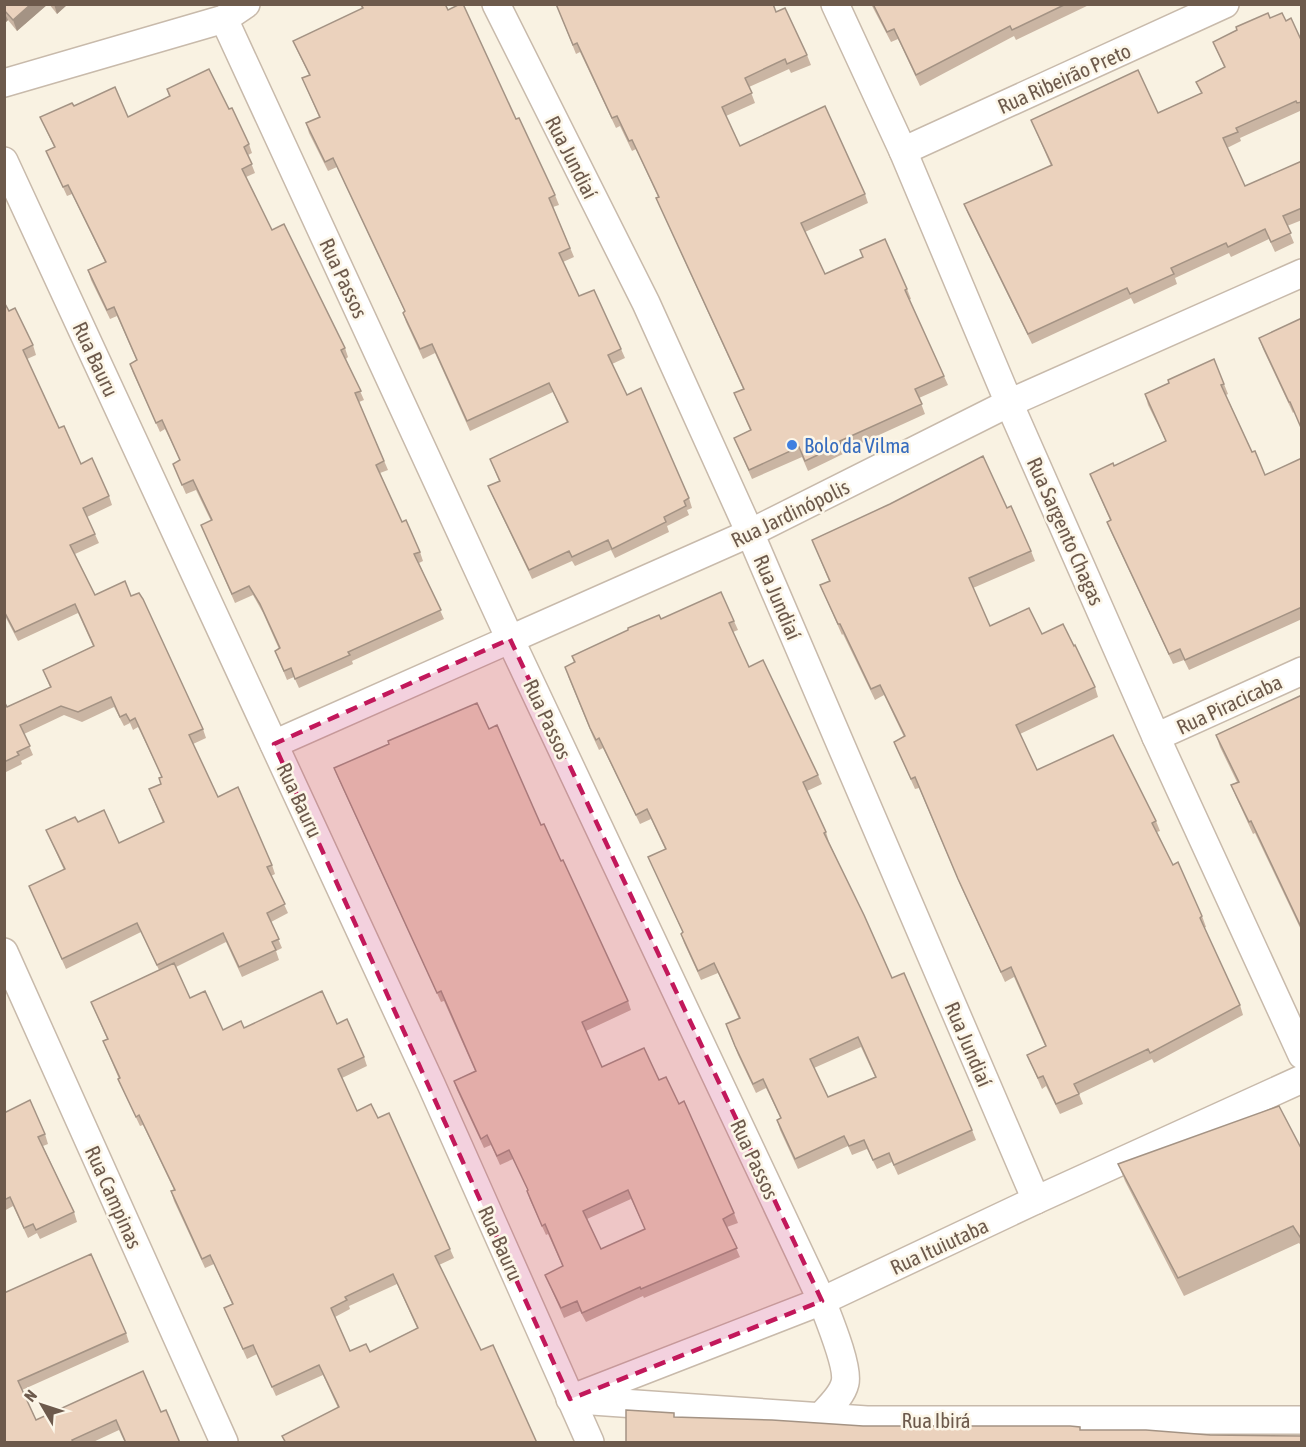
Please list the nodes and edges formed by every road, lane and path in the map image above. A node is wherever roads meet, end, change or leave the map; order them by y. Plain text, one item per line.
1 (246, 4) edge
2 (496, 4) edge
3 (835, 4) edge
4 (1225, 4) edge
5 (224, 19) junction
6 (4, 83) edge
7 (903, 151) junction
8 (4, 161) edge
9 (1302, 273) edge
10 (1009, 403) junction
11 (750, 533) junction
12 (510, 639) junction
13 (1302, 671) edge
14 (1156, 737) junction
15 (274, 744) junction
16 (4, 952) edge
17 (1302, 1055) edge
18 (1302, 1079) edge
19 (1036, 1200) junction
20 (822, 1301) junction
21 (570, 1399) junction
22 (820, 1417) junction
23 (1302, 1420) edge
24 (224, 1443) edge
25 (590, 1443) edge

1 - 5 street
2 - 11 street, Rua Jundiaí
3 - 7 street, Rua Sargento Chagas
4 - 7 street, Rua Ribeirão Preto
5 - 6 street
5 - 12 street, Rua Passos
7 - 10 street, Rua Sargento Chagas
8 - 15 street, Rua Bauru
9 - 10 street, Rua Jardinópolis
10 - 11 street, Rua Jardinópolis
10 - 14 street, Rua Sargento Chagas
11 - 12 street, Rua Jardinópolis
11 - 19 street, Rua Jundiaí
12 - 15 street, Rua Jardinópolis
12 - 20 street, Rua Passos
13 - 14 street, Rua Piracicaba
14 - 17 street, Rua Sargento Chagas
15 - 21 street, Rua Bauru
16 - 24 street, Rua Campinas
18 - 19 street, Rua Ituiutaba
19 - 20 street, Rua Ituiutaba
20 - 21 street, Rua Ituiutaba
20 - 22 street, Rua Passos
21 - 22 street, Rua Ibirá
21 - 25 street, Rua Bauru
22 - 23 street, Rua Ibirá

